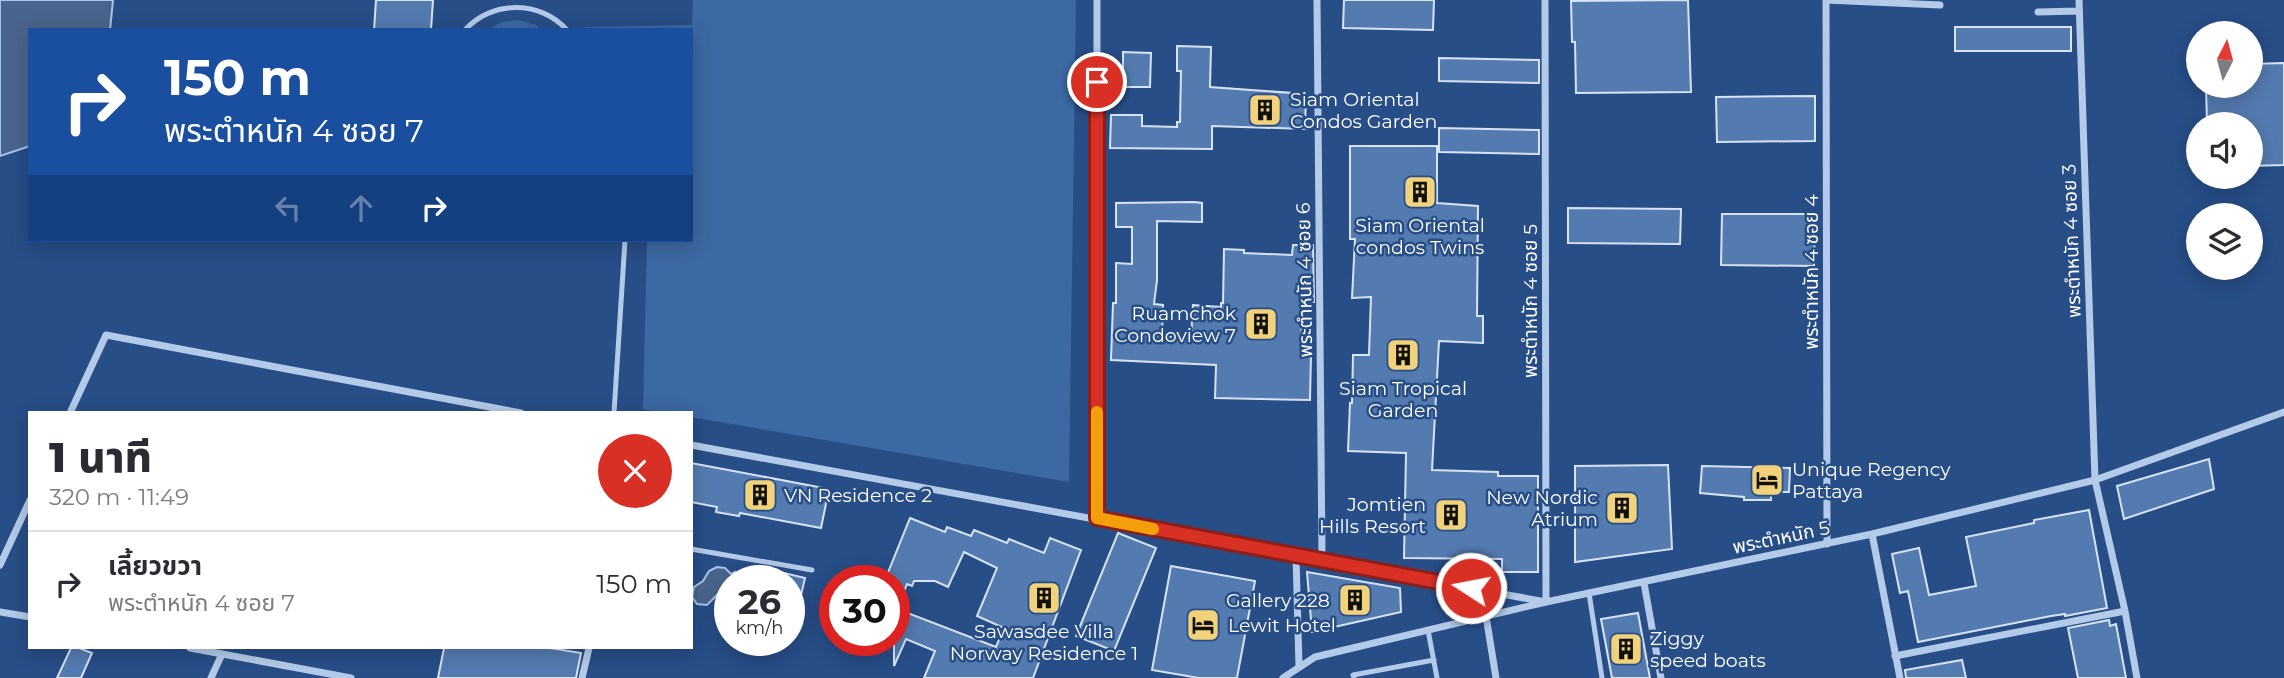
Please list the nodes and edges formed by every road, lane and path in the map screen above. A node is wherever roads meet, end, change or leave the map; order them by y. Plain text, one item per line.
1 (1097, 0) edge
2 (1317, 0) edge
3 (1545, 0) edge
4 (1826, 0) edge
5 (2079, 0) edge
6 (521, 1) edge
7 (530, 2) edge
8 (1940, 5) dead end
9 (2038, 12) dead end
10 (2079, 12) junction
11 (467, 28) edge
12 (566, 28) edge
13 (625, 242) edge
14 (71, 411) edge
15 (510, 411) edge
16 (614, 411) edge
17 (2284, 412) edge
18 (693, 445) edge
19 (2095, 480) junction
20 (28, 504) edge
21 (1097, 518) junction
22 (1872, 534) junction
23 (1828, 544) junction
24 (693, 550) edge
25 (1296, 555) junction
26 (1322, 560) junction
27 (0, 565) edge
28 (813, 570) dead end
29 (1644, 583) junction
30 (1589, 593) junction
31 (1546, 602) junction
32 (0, 611) edge
33 (2125, 611) junction
34 (28, 617) edge
35 (1486, 617) junction
36 (1428, 630) junction
37 (195, 649) edge
38 (589, 649) edge
39 (222, 654) junction
40 (1895, 656) junction
41 (1434, 660) junction
42 (1299, 667) junction
43 (211, 678) edge
44 (351, 678) edge
45 (582, 678) edge
46 (1283, 678) edge
47 (1354, 678) edge
48 (1437, 678) edge
49 (1496, 678) edge
50 (1602, 678) edge
51 (1661, 678) edge
52 (1899, 678) edge
53 (2137, 678) edge

1 - 21 street
2 - 26 street, พระตำหนัก 4 ซอย 6
3 - 31 street, พระตำหนัก 4 ซอย 5
4 - 8 street
4 - 23 street, พระตำหนัก 4 ซอย 4
5 - 10 street, พระตำหนัก 4 ซอย 3
6 - 7 lane
6 - 11 lane
7 - 12 lane
9 - 10 street
10 - 19 street, พระตำหนัก 4 ซอย 3
13 - 16 lane
14 - 15 street
17 - 19 street, พระตำหนัก 5
18 - 21 street
19 - 22 street, พระตำหนัก 5
19 - 33 street, พระตำหนัก 4 ซอย 3
20 - 27 street
21 - 25 street
22 - 23 street, พระตำหนัก 5
22 - 40 street
23 - 29 street, พระตำหนัก 5
24 - 28 lane
25 - 26 street
25 - 42 street
26 - 31 street
29 - 30 street, พระตำหนัก 5
29 - 51 street
30 - 31 street, พระตำหนัก 5
30 - 50 lane
31 - 35 street, พระตำหนัก 5
32 - 34 street
33 - 40 street
33 - 53 street, พระตำหนัก 4 ซอย 3
35 - 36 street, พระตำหนัก 5
35 - 49 street
36 - 41 lane
36 - 42 street, พระตำหนัก 5
37 - 39 street
38 - 45 street
39 - 43 street
39 - 44 street
40 - 52 street
41 - 47 lane
41 - 48 lane
42 - 46 street, พระตำหนัก 5

